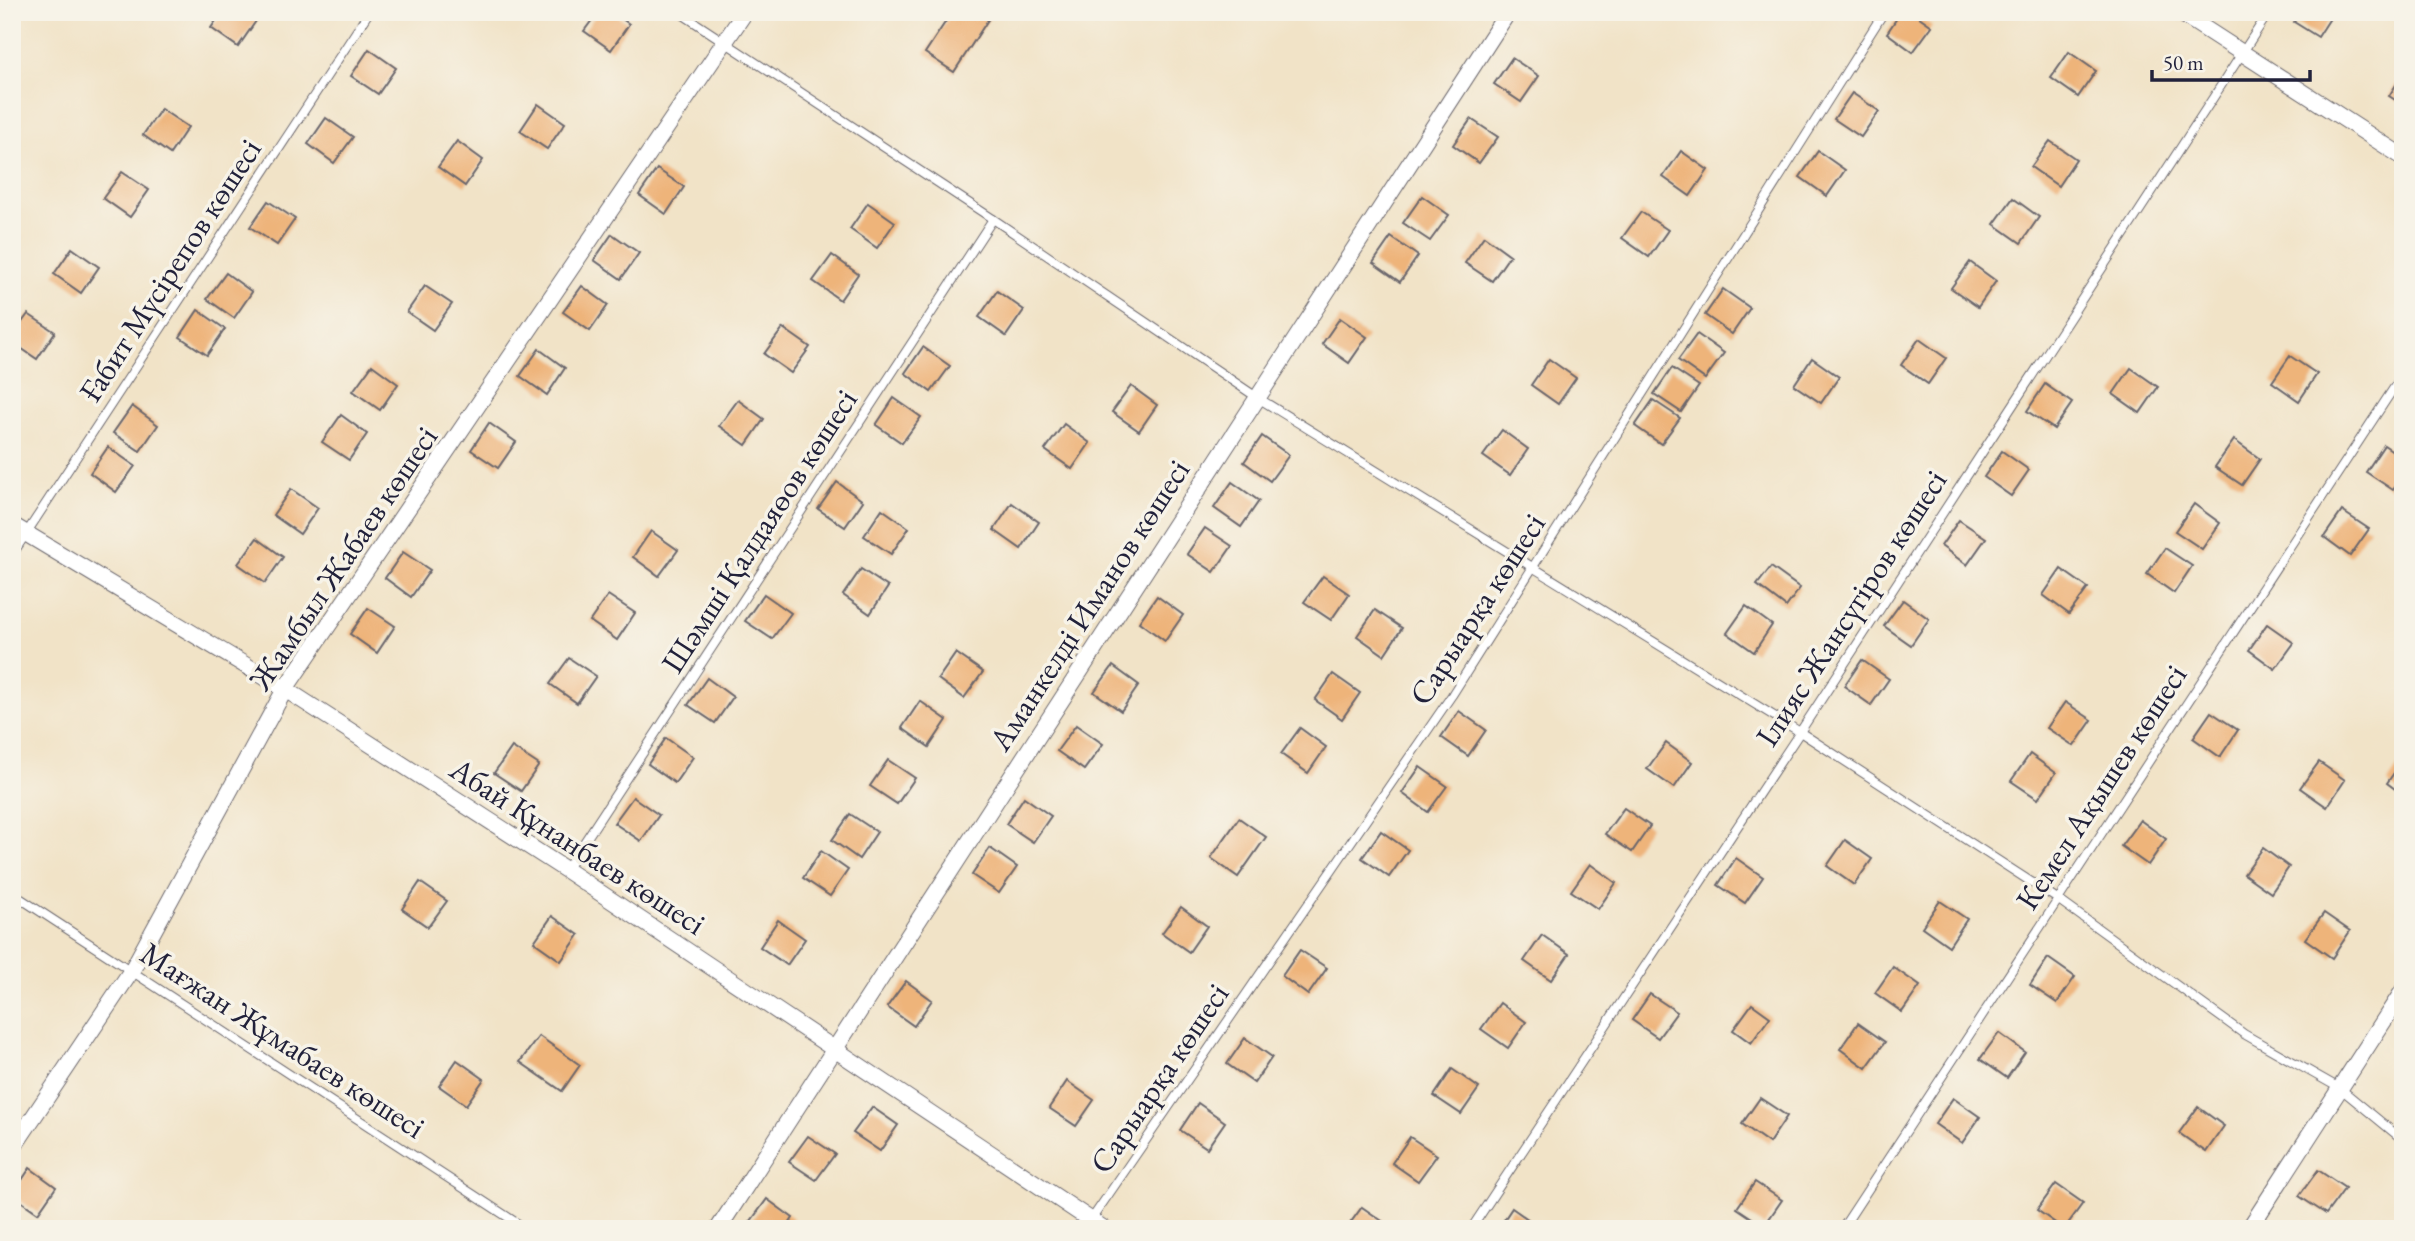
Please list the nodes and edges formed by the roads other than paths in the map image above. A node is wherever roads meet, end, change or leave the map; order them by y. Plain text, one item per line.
1 (369, 12) edge
2 (678, 12) edge
3 (745, 12) edge
4 (1508, 12) edge
5 (1884, 12) edge
6 (2179, 12) edge
7 (2269, 12) edge
8 (725, 42) junction
9 (2242, 54) junction
10 (2403, 156) edge
11 (993, 219) junction
12 (2403, 374) edge
13 (1258, 398) junction
14 (19, 530) edge
15 (12, 555) edge
16 (1532, 569) junction
17 (285, 689) junction
18 (1800, 732) junction
19 (566, 870) junction
20 (12, 893) edge
21 (2056, 898) junction
22 (132, 970) junction
23 (2403, 991) edge
24 (834, 1049) junction
25 (2341, 1089) junction
26 (2403, 1140) edge
27 (12, 1149) edge
28 (1098, 1225) edge
29 (526, 1229) edge
30 (718, 1229) edge
31 (1471, 1229) edge
32 (1842, 1229) edge
33 (2249, 1229) edge

1 - 14 lane, Ғабит Мүсірепов көшесі
2 - 8 lane
3 - 8 street, Жамбыл Жабаев көшесі
4 - 13 street, Аманкелді Иманов көшесі
5 - 16 lane, Сарыарқа көшесі
6 - 9 street
7 - 9 lane, Ілияс Жансүгіров көшесі
8 - 11 lane
8 - 17 street, Жамбыл Жабаев көшесі
9 - 10 street
9 - 18 lane, Ілияс Жансүгіров көшесі
11 - 13 lane
11 - 19 lane, Шәмші Қалдаяөов көшесі
12 - 21 lane, Кемел Ақышев көшесі
13 - 16 lane
13 - 24 street, Аманкелді Иманов көшесі
14 - 15 lane, Ғабит Мүсірепов көшесі
14 - 17 street, Абай Құнанбаев көшесі
16 - 18 lane
16 - 28 lane, Сарыарқа көшесі
17 - 19 street, Абай Құнанбаев көшесі
17 - 22 street, Жамбыл Жабаев көшесі
18 - 21 lane
18 - 31 lane, Ілияс Жансүгіров көшесі
19 - 24 street, Абай Құнанбаев көшесі
20 - 22 lane, Мағжан Жұмабаев көшесі
21 - 25 lane
21 - 32 lane, Кемел Ақышев көшесі
22 - 27 street, Жамбыл Жабаев көшесі
22 - 29 lane, Мағжан Жұмабаев көшесі
23 - 25 street
24 - 28 street, Абай Құнанбаев көшесі
24 - 30 street, Аманкелді Иманов көшесі
25 - 26 lane
25 - 33 street

